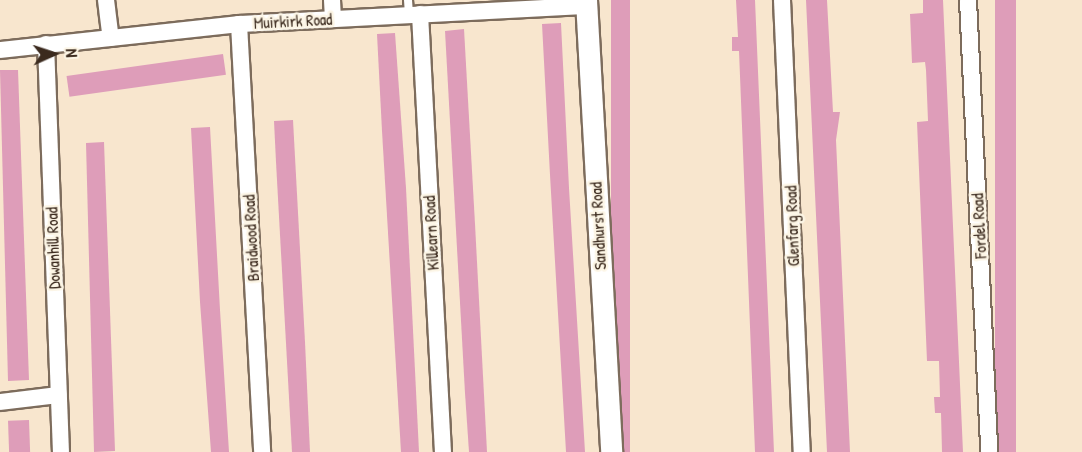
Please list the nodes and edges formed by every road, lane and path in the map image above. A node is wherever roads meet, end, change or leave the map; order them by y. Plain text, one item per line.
1 (106, 0) edge
2 (332, 0) edge
3 (782, 0) edge
4 (968, 0) edge
5 (586, 3) edge
6 (412, 10) edge
7 (333, 19) junction
8 (239, 24) junction
9 (111, 38) junction
10 (46, 44) junction
11 (0, 50) edge
12 (59, 395) junction
13 (0, 402) edge
14 (61, 452) edge
15 (262, 452) edge
16 (443, 452) edge
17 (610, 452) edge
18 (802, 452) edge
19 (989, 452) edge

1 - 9 street
2 - 7 street
3 - 18 street, Glenfarg Road
4 - 19 street, Fordel Road
5 - 6 street, Muirkirk Road
5 - 17 street, Sandhurst Road
6 - 7 street, Muirkirk Road
6 - 16 street, Killearn Road
7 - 8 street, Muirkirk Road
8 - 9 street, Muirkirk Road
8 - 15 street, Braidwood Road
9 - 10 street, Muirkirk Road
10 - 11 street, Muirkirk Road
10 - 12 street, Dowanhill Road
12 - 13 street
12 - 14 street, Dowanhill Road

